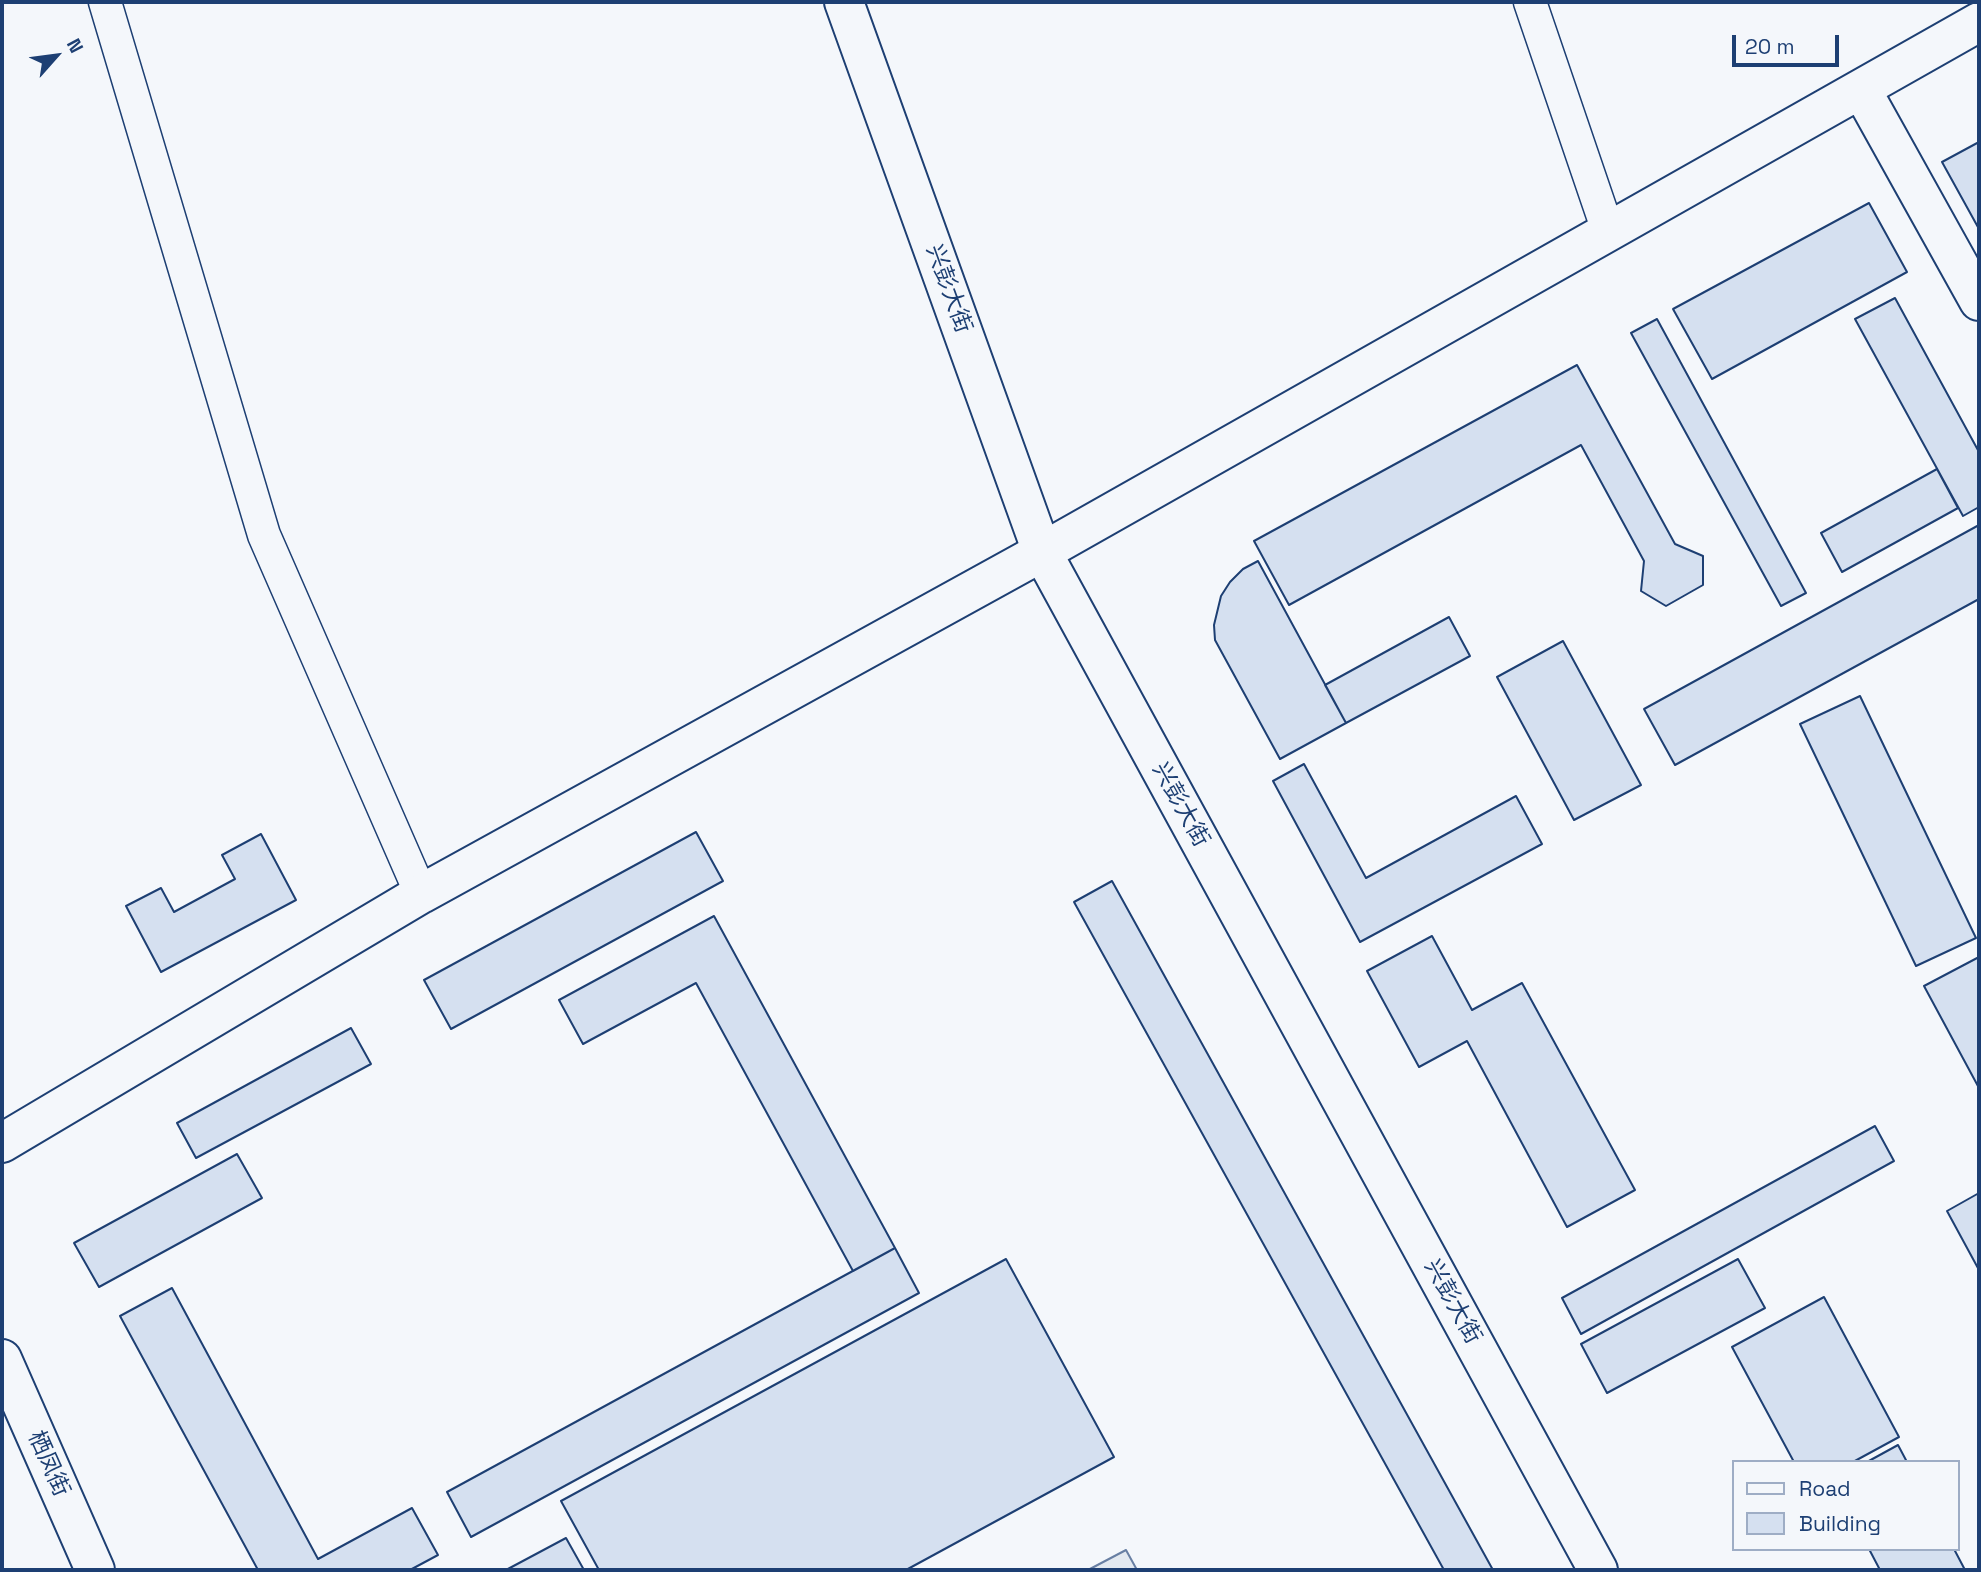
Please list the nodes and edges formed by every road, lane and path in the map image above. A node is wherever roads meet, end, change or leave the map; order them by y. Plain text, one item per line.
1 (105, 2) edge
2 (844, 2) edge
3 (1530, 2) edge
4 (1979, 22) edge
5 (1861, 89) junction
6 (1608, 232) junction
7 (1979, 301) edge
8 (1042, 552) junction
9 (421, 894) junction
10 (2, 1143) edge
11 (2, 1359) edge
12 (95, 1570) edge
13 (1598, 1570) edge

1 - 9 street
2 - 8 main road, 兴彭大街
3 - 6 street
4 - 5 main road
5 - 6 main road
5 - 7 main road
6 - 8 main road
8 - 9 main road
8 - 13 main road, 兴彭大街
9 - 10 main road
11 - 12 main road, 栖凤街

